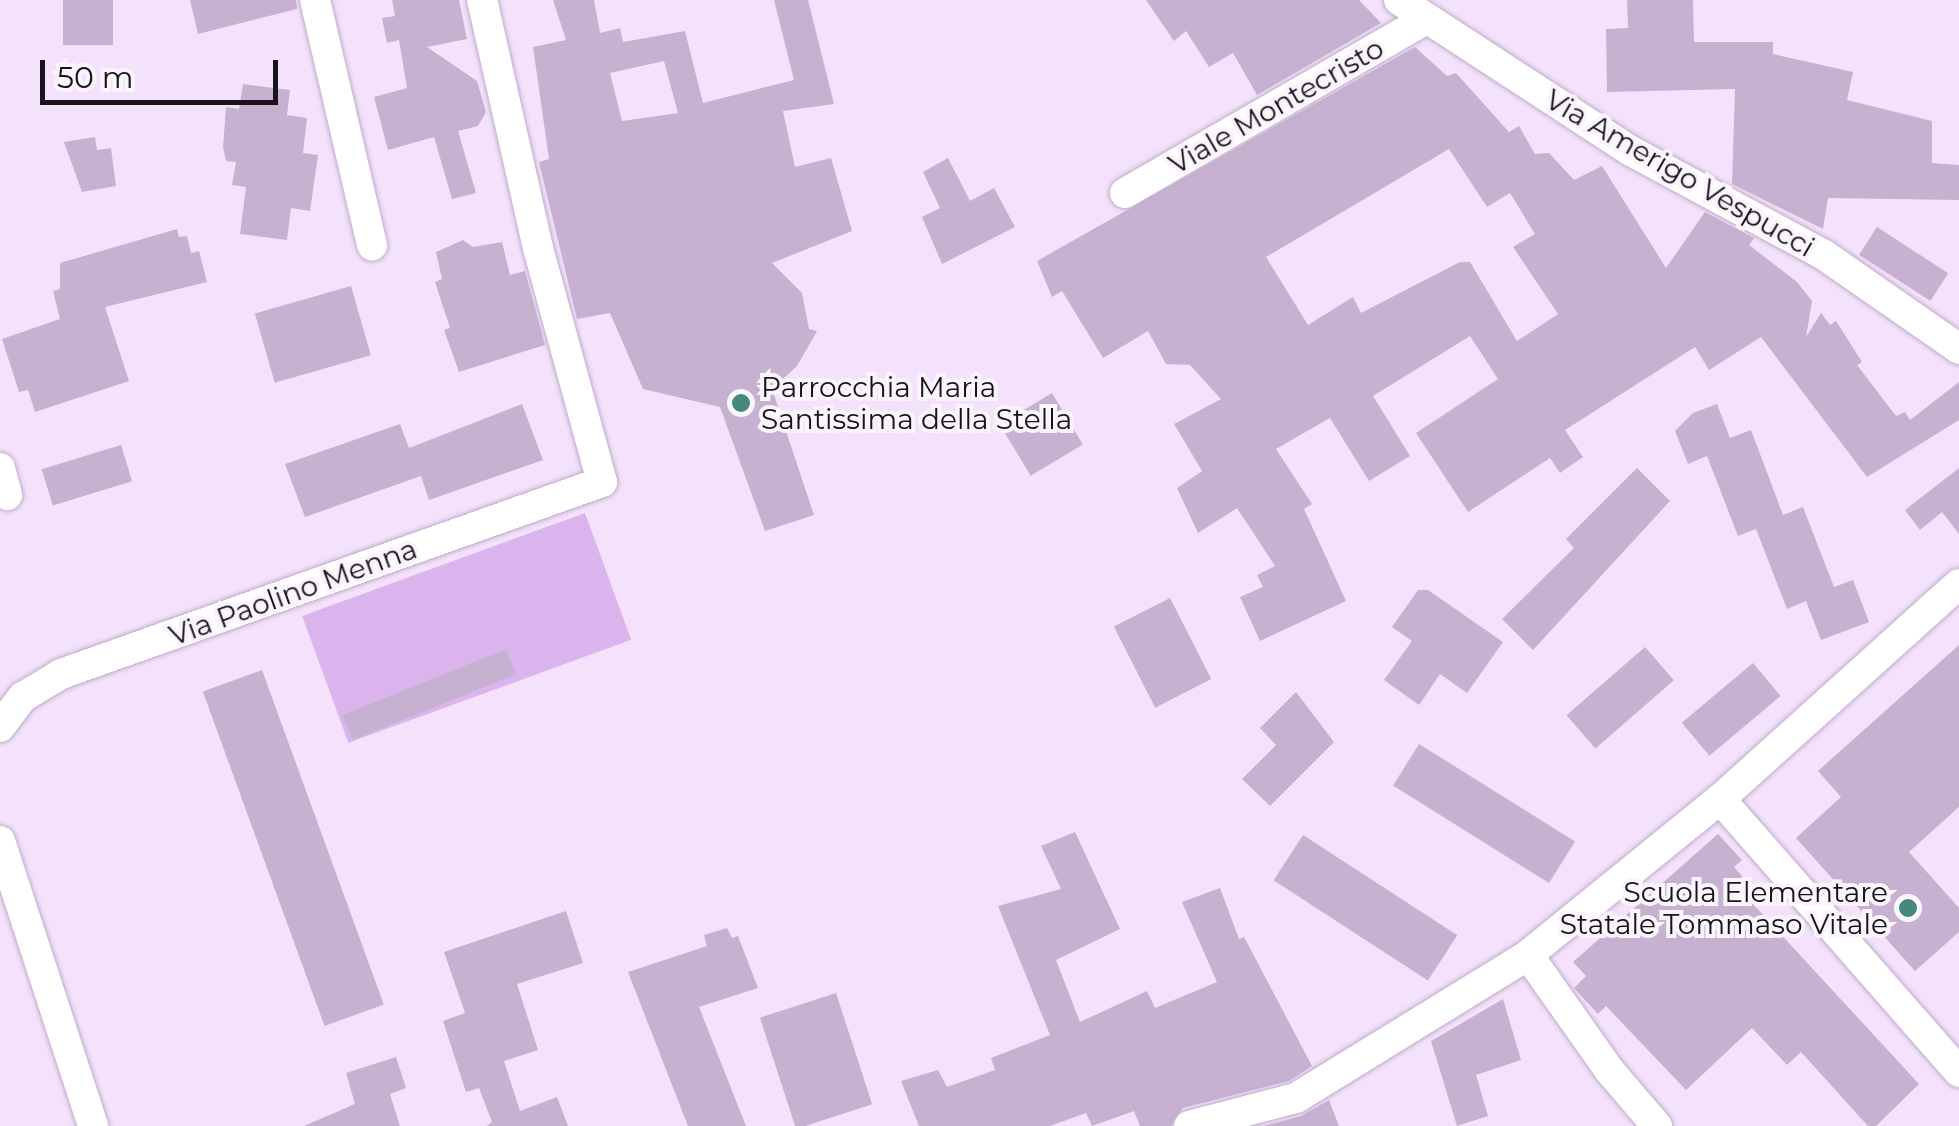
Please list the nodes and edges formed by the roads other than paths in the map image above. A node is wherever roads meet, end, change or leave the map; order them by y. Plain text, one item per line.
1 (315, 0) edge
2 (482, 0) edge
3 (1399, 0) edge
4 (1426, 19) junction
5 (1125, 192) dead end
6 (372, 245) dead end
7 (1959, 349) edge
8 (1959, 584) edge
9 (0, 727) edge
10 (1720, 799) junction
11 (0, 841) edge
12 (1528, 955) junction
13 (1959, 1072) edge
14 (94, 1126) edge
15 (1189, 1126) edge
16 (1657, 1126) edge

1 - 6 street
2 - 9 street, Via Paolino Menna
3 - 4 street, Via Amerigo Vespucci
4 - 5 street, Viale Montecristo
4 - 7 street, Via Amerigo Vespucci
8 - 10 street
10 - 12 street
10 - 13 street
11 - 14 street
12 - 15 street
12 - 16 street

